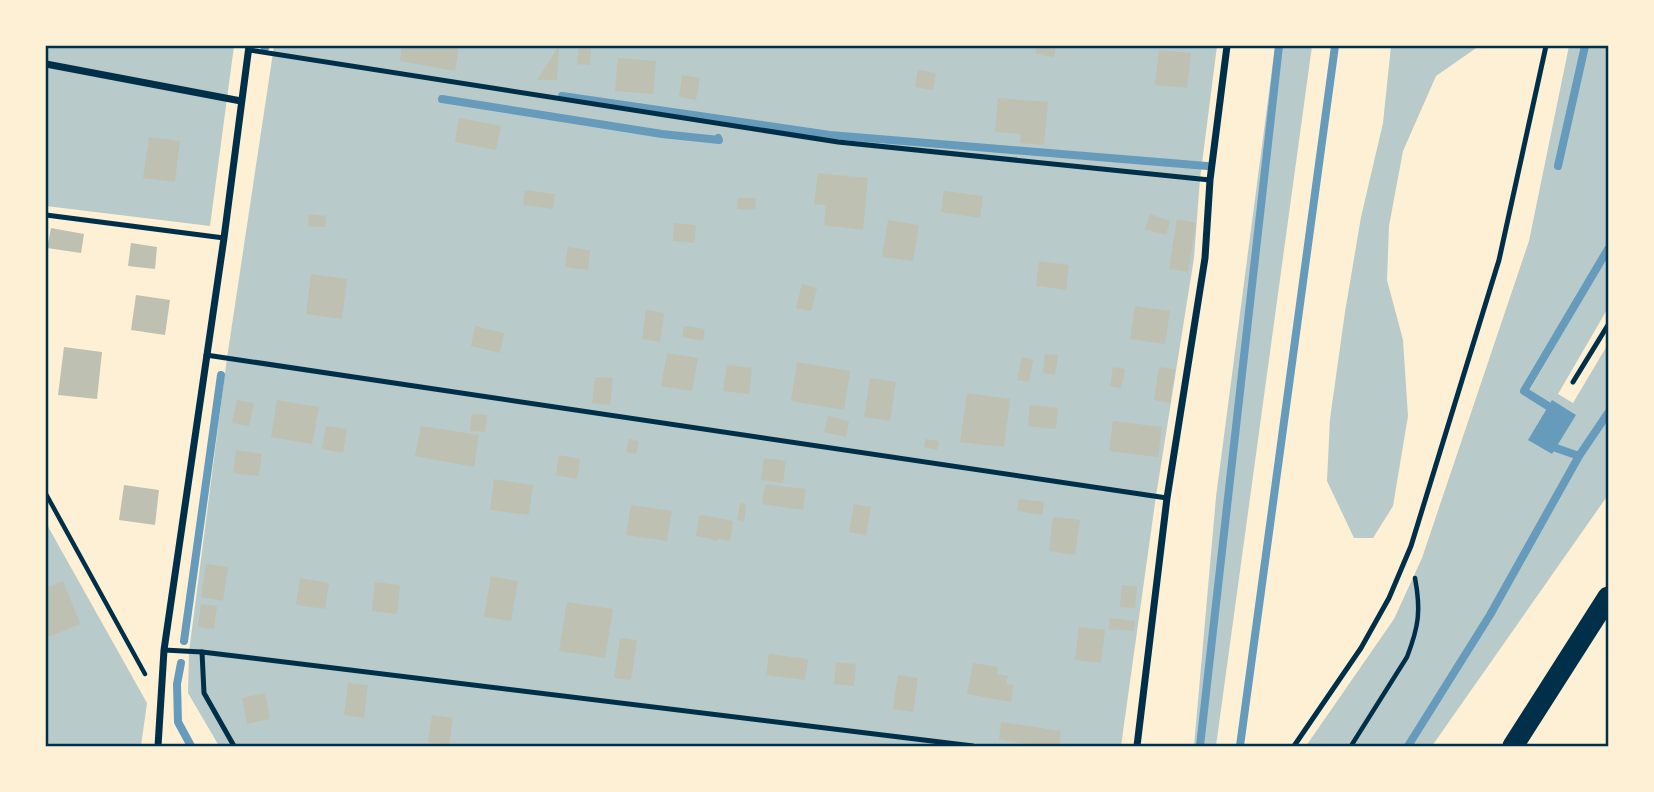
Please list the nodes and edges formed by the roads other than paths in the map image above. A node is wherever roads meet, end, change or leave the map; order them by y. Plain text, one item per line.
1 (1227, 46) edge
2 (1546, 46) edge
3 (249, 48) edge
4 (46, 64) edge
5 (241, 101) junction
6 (1210, 180) junction
7 (46, 215) edge
8 (224, 238) junction
9 (1608, 325) edge
10 (206, 355) junction
11 (1573, 382) dead end
12 (1167, 498) junction
13 (1608, 597) edge
14 (164, 650) junction
15 (202, 652) junction
16 (1558, 677) junction
17 (158, 747) edge
18 (234, 747) edge
19 (973, 747) edge
20 (1137, 747) edge
21 (1294, 747) edge
22 (1498, 747) edge
23 (1513, 747) edge

1 - 6 street
2 - 21 lane
3 - 5 street
3 - 6 lane
4 - 5 street
5 - 8 street
6 - 12 street
7 - 8 lane
8 - 10 street
9 - 11 lane
10 - 12 lane
10 - 14 street
12 - 20 street
13 - 16 highway
14 - 15 lane
14 - 17 street
15 - 18 lane
15 - 19 lane
16 - 22 highway
16 - 23 highway

